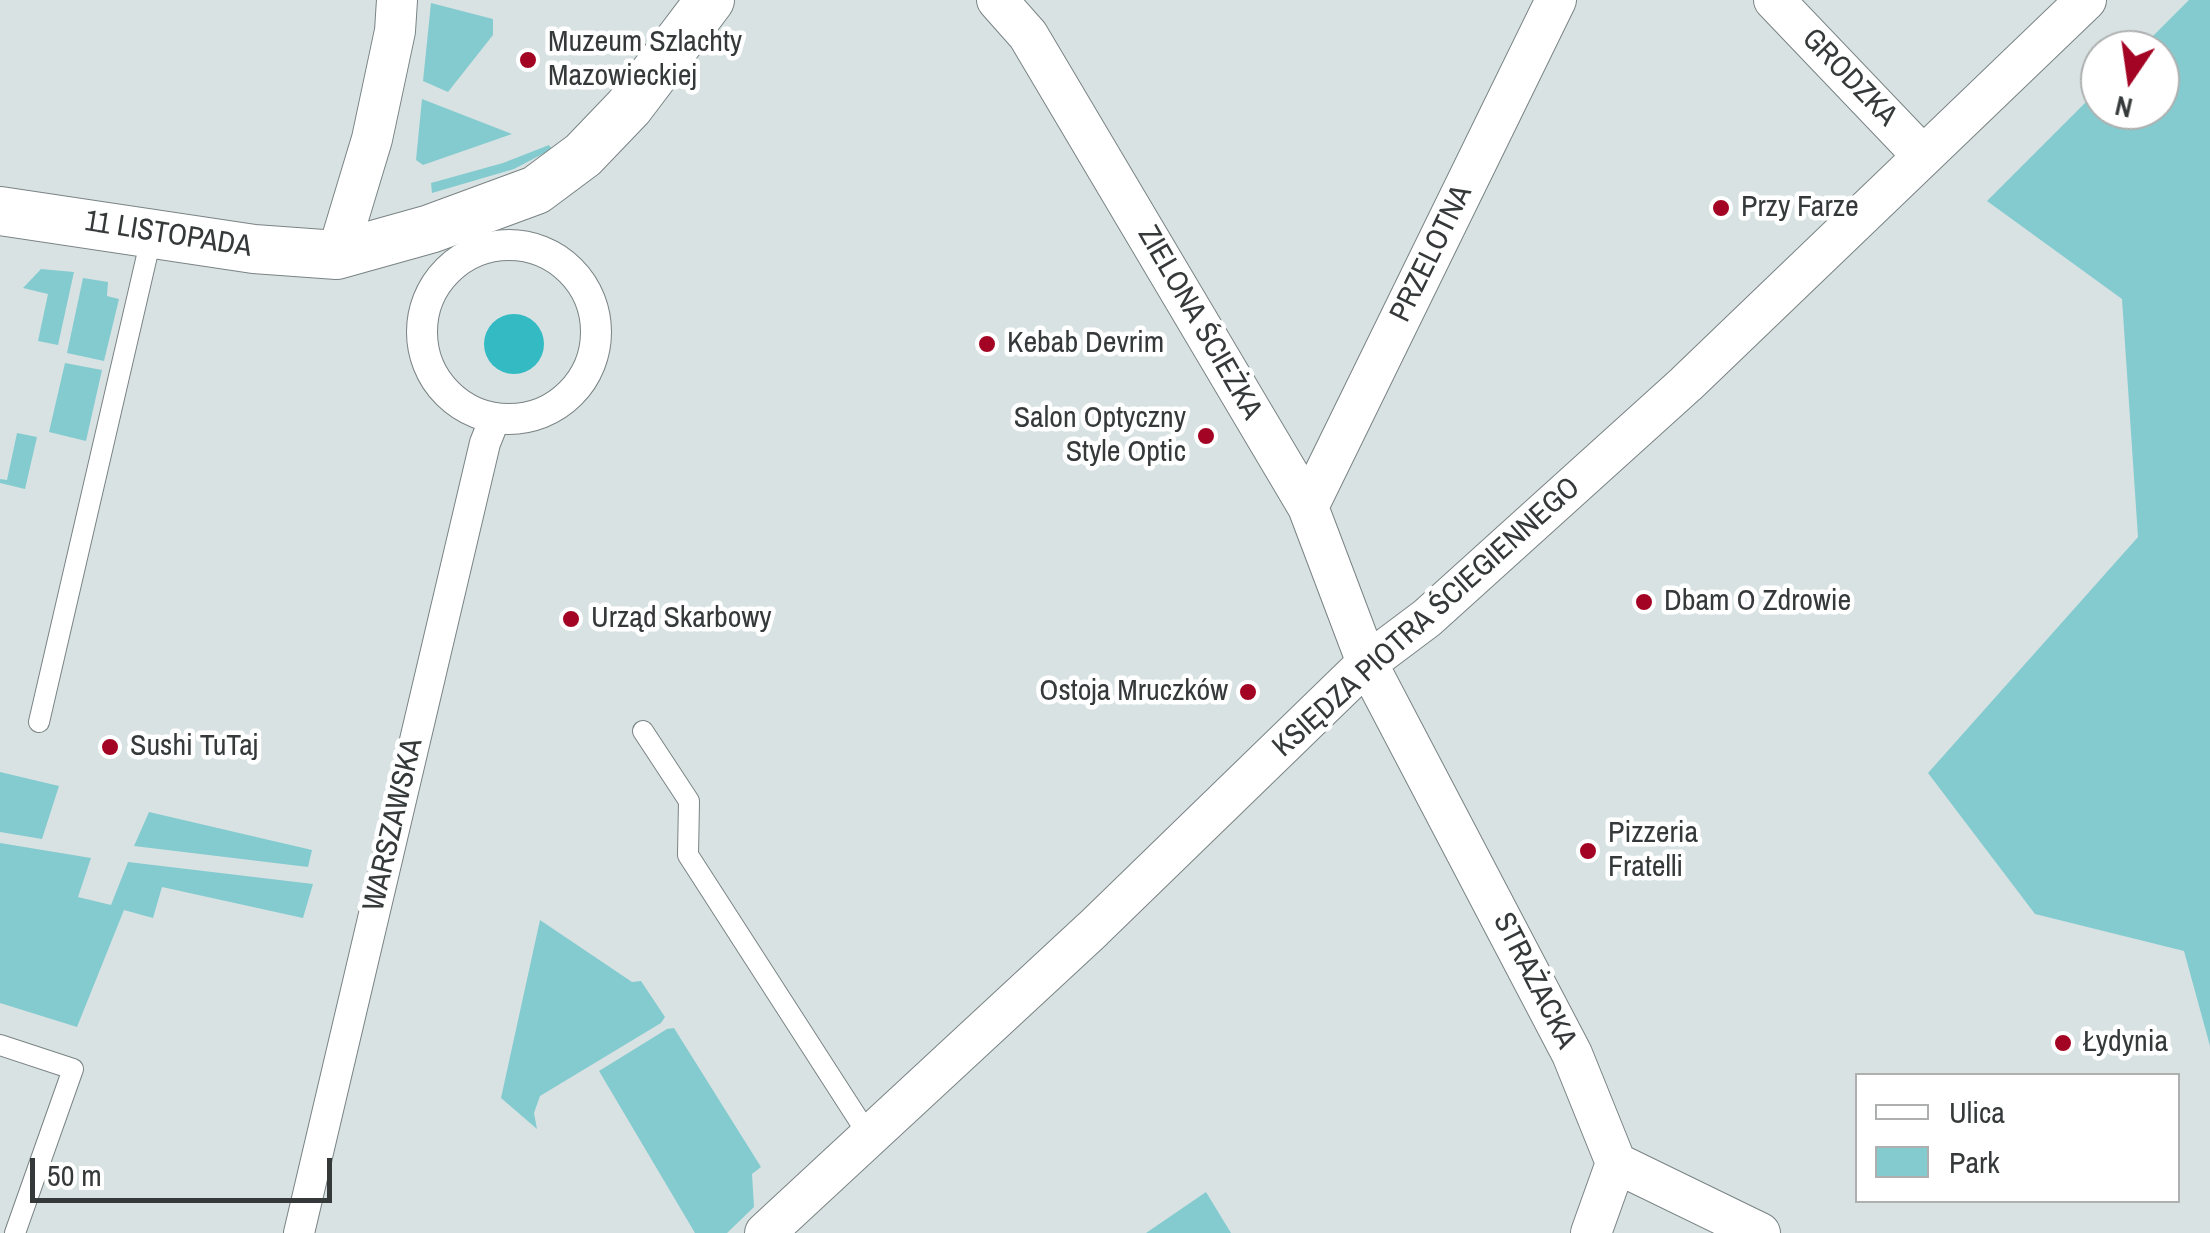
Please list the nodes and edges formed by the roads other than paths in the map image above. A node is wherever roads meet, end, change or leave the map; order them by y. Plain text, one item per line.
1 (397, 0) edge
2 (997, 0) edge
3 (1556, 0) edge
4 (1774, 0) edge
5 (2086, 0) edge
6 (707, 1) edge
7 (1923, 156) junction
8 (0, 210) edge
9 (152, 232) junction
10 (337, 255) junction
11 (495, 418) junction
12 (1308, 507) junction
13 (1367, 663) junction
14 (39, 722) dead end
15 (643, 731) dead end
16 (0, 1045) edge
17 (869, 1136) junction
18 (1616, 1163) junction
19 (15, 1233) edge
20 (299, 1233) edge
21 (765, 1233) edge
22 (1590, 1233) edge
23 (1760, 1233) edge

1 - 10 street
2 - 12 street, ZIELONA ŚCIEŻKA
3 - 12 street, PRZELOTNA
4 - 7 street, GRODZKA
5 - 7 street, KSIĘDZA PIOTRA ŚCIEGIENNEGO
6 - 10 street
7 - 13 street, KSIĘDZA PIOTRA ŚCIEGIENNEGO
8 - 9 street, 11 LISTOPADA
9 - 10 street, 11 LISTOPADA
9 - 14 lane
11 - 11 street
11 - 20 street, WARSZAWSKA
12 - 13 street, ZIELONA ŚCIEŻKA
13 - 17 street, KSIĘDZA PIOTRA ŚCIEGIENNEGO
13 - 18 street, STRAŻACKA
15 - 17 lane
16 - 19 lane
17 - 21 street, KSIĘDZA PIOTRA ŚCIEGIENNEGO
18 - 22 street
18 - 23 street

